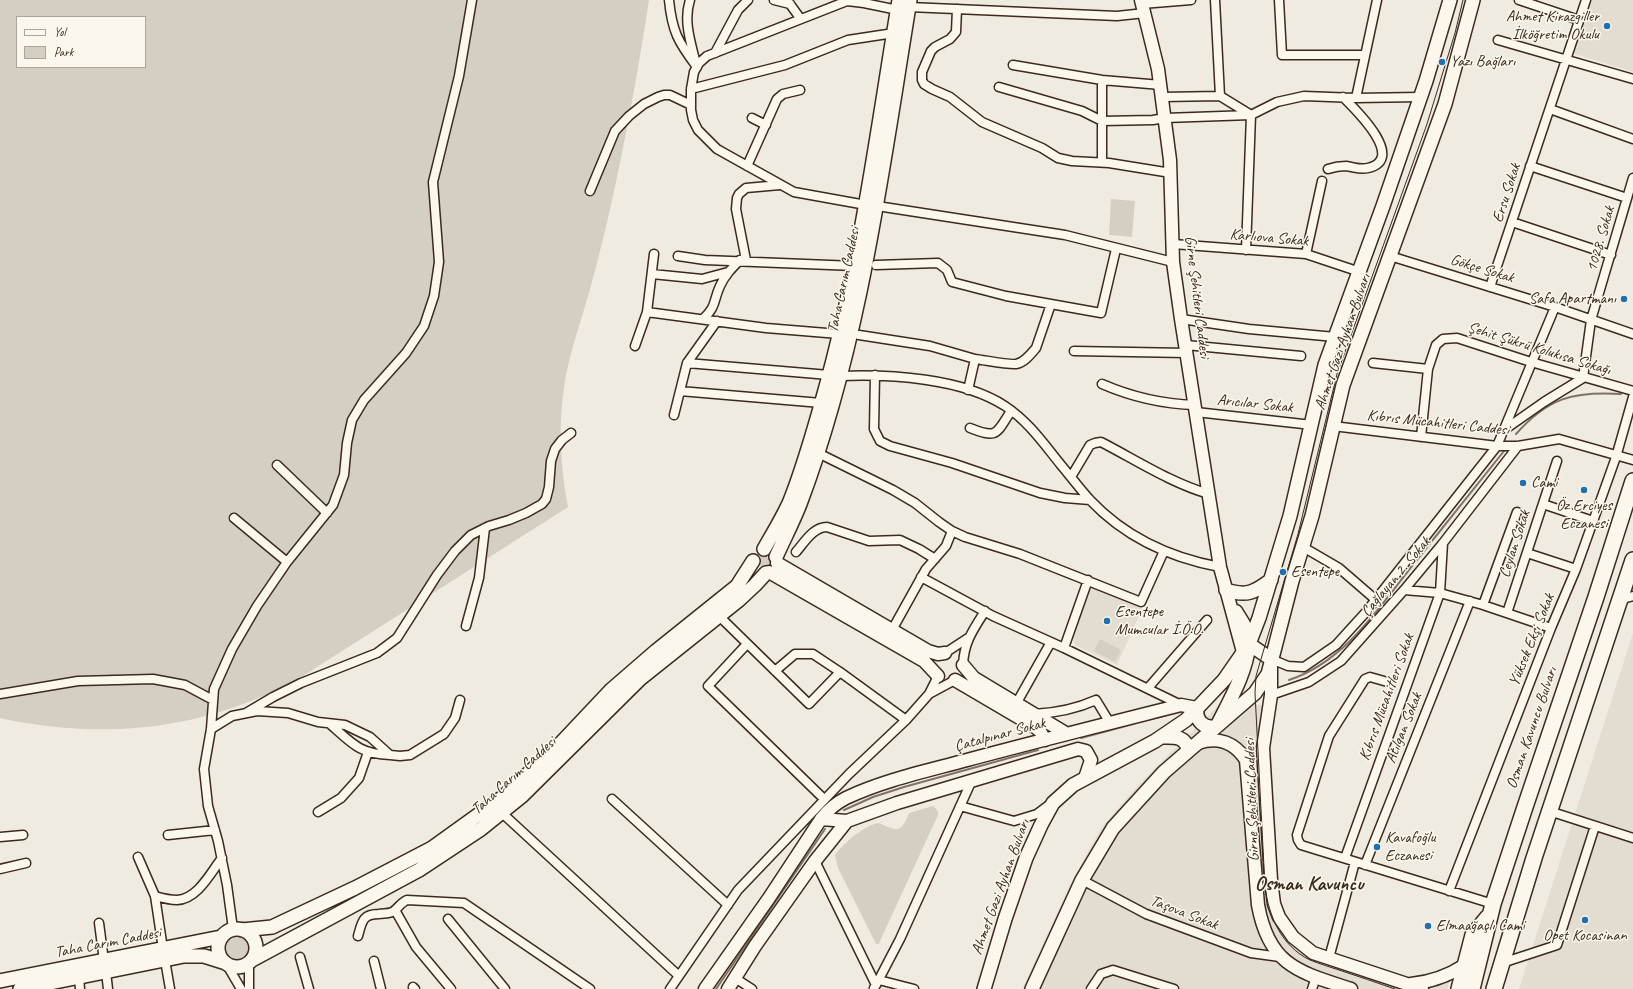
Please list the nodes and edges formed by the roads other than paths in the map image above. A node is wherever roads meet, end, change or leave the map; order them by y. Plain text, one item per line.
1 (472, 0) edge
2 (669, 0) edge
3 (690, 0) edge
4 (748, 0) edge
5 (774, 0) edge
6 (1191, 0) edge
7 (1215, 0) edge
8 (1279, 0) edge
9 (1377, 0) edge
10 (1450, 0) edge
11 (1473, 0) edge
12 (1519, 0) edge
13 (1586, 0) edge
14 (864, 1) edge
15 (788, 2) edge
16 (904, 4) edge
17 (1143, 6) edge
18 (957, 10) junction
19 (800, 18) junction
20 (1579, 20) junction
21 (894, 33) junction
22 (1498, 40) dead end
23 (715, 53) junction
24 (1365, 55) junction
25 (1566, 60) junction
26 (1013, 65) dead end
27 (697, 67) junction
28 (1633, 79) edge
29 (1102, 80) junction
30 (999, 87) dead end
31 (691, 89) junction
32 (800, 90) dead end
33 (1161, 91) junction
34 (1220, 96) junction
35 (1420, 97) junction
36 (1343, 98) junction
37 (1356, 98) junction
38 (691, 105) junction
39 (1550, 109) junction
40 (1251, 115) junction
41 (752, 118) dead end
42 (1165, 118) junction
43 (1102, 121) junction
44 (766, 125) junction
45 (1633, 139) edge
46 (1102, 162) junction
47 (748, 166) junction
48 (1530, 166) junction
49 (1328, 169) dead end
50 (1171, 173) junction
51 (1633, 178) edge
52 (1322, 181) dead end
53 (781, 185) junction
54 (590, 191) dead end
55 (1627, 198) junction
56 (871, 205) junction
57 (1512, 222) junction
58 (1172, 244) junction
59 (1116, 248) junction
60 (1246, 250) junction
61 (654, 254) dead end
62 (1306, 254) junction
63 (1611, 255) junction
64 (678, 256) dead end
65 (1390, 256) junction
66 (743, 260) junction
67 (1173, 262) junction
68 (876, 265) dead end
69 (854, 266) junction
70 (728, 272) junction
71 (1360, 272) junction
72 (652, 274) junction
73 (1490, 287) junction
74 (1051, 304) junction
75 (1555, 307) junction
76 (647, 312) junction
77 (703, 319) junction
78 (1181, 319) junction
79 (1591, 320) junction
80 (717, 321) junction
81 (839, 334) junction
82 (1633, 334) edge
83 (859, 335) dead end
84 (1335, 337) junction
85 (635, 346) dead end
86 (1186, 349) junction
87 (1074, 351) dead end
88 (1301, 356) dead end
89 (975, 359) junction
90 (1531, 362) junction
91 (687, 363) junction
92 (1373, 363) dead end
93 (1428, 369) junction
94 (835, 375) junction
95 (875, 375) junction
96 (1583, 378) junction
97 (1102, 384) dead end
98 (968, 390) junction
99 (680, 391) junction
100 (1633, 391) edge
101 (1633, 397) edge
102 (821, 403) junction
103 (1196, 408) junction
104 (1011, 411) junction
105 (674, 415) dead end
106 (1312, 424) junction
107 (1333, 426) junction
108 (970, 428) dead end
109 (1503, 431) junction
110 (572, 433) dead end
111 (1421, 437) junction
112 (1497, 446) junction
113 (1518, 446) junction
114 (818, 453) junction
115 (1616, 457) junction
116 (1633, 460) edge
117 (1557, 462) dead end
118 (277, 465) dead end
119 (1071, 477) junction
120 (1633, 481) edge
121 (1209, 494) junction
122 (1090, 500) junction
123 (1543, 504) junction
124 (1517, 512) dead end
125 (327, 513) junction
126 (234, 518) dead end
127 (1594, 521) junction
128 (485, 528) junction
129 (952, 531) junction
130 (1443, 543) junction
131 (1303, 547) junction
132 (764, 549) junction
133 (1164, 551) junction
134 (796, 552) dead end
135 (1527, 553) junction
136 (935, 558) junction
137 (1633, 560) edge
138 (286, 562) junction
139 (753, 562) junction
140 (772, 566) junction
141 (1220, 567) junction
142 (1576, 569) junction
143 (921, 578) junction
144 (1088, 580) junction
145 (1271, 580) junction
146 (1404, 590) junction
147 (1440, 593) junction
148 (1227, 594) junction
149 (1626, 598) edge
150 (1376, 600) junction
151 (1470, 601) junction
152 (1483, 604) junction
153 (985, 611) junction
154 (1507, 613) junction
155 (719, 616) junction
156 (1207, 620) dead end
157 (466, 626) dead end
158 (1551, 628) junction
159 (892, 630) junction
160 (968, 638) junction
161 (1051, 642) junction
162 (747, 644) junction
163 (1064, 648) junction
164 (1246, 648) junction
165 (945, 653) junction
166 (1271, 659) junction
167 (963, 664) junction
168 (775, 670) junction
169 (840, 672) junction
170 (938, 676) junction
171 (955, 680) junction
172 (1391, 682) dead end
173 (1148, 688) junction
174 (0, 694) edge
175 (929, 694) junction
176 (1271, 695) junction
177 (213, 700) junction
178 (460, 700) dead end
179 (1016, 704) junction
180 (1181, 705) junction
181 (1197, 708) junction
182 (246, 713) junction
183 (1033, 714) junction
184 (906, 720) junction
185 (329, 723) junction
186 (1110, 723) junction
187 (1217, 726) junction
188 (210, 729) junction
189 (1067, 734) junction
190 (1161, 737) junction
191 (1046, 740) junction
192 (1194, 746) junction
193 (368, 752) junction
194 (390, 755) junction
195 (1085, 778) junction
196 (972, 780) junction
197 (612, 799) dead end
198 (824, 799) junction
199 (1053, 803) junction
200 (960, 806) junction
201 (318, 812) dead end
202 (1550, 812) junction
203 (502, 813) junction
204 (809, 815) junction
205 (821, 819) junction
206 (846, 821) junction
207 (1595, 826) junction
208 (215, 830) junction
209 (23, 835) dead end
210 (168, 835) dead end
211 (0, 837) edge
212 (1633, 838) edge
213 (138, 857) dead end
214 (222, 858) junction
215 (1344, 858) junction
216 (815, 861) junction
217 (1355, 862) junction
218 (26, 863) dead end
219 (1365, 865) junction
220 (0, 868) edge
221 (1082, 880) junction
222 (1448, 891) junction
223 (155, 896) junction
224 (728, 904) junction
225 (1492, 909) junction
226 (395, 910) junction
227 (448, 919) dead end
228 (100, 923) dead end
229 (238, 930) junction
230 (358, 936) dead end
231 (221, 937) junction
232 (164, 955) junction
233 (1280, 956) junction
234 (300, 957) dead end
235 (1329, 958) junction
236 (374, 961) dead end
237 (251, 962) junction
238 (1502, 963) junction
239 (225, 964) junction
240 (1465, 965) junction
241 (105, 966) junction
242 (679, 976) junction
243 (1316, 977) junction
244 (735, 978) junction
245 (0, 981) edge
246 (80, 983) edge
247 (876, 985) edge
248 (1407, 985) junction
249 (1498, 986) edge
250 (22, 989) edge
251 (108, 989) edge
252 (170, 989) edge
253 (241, 989) edge
254 (249, 989) edge
255 (309, 989) edge
256 (381, 989) edge
257 (451, 989) edge
258 (505, 989) edge
259 (590, 989) edge
260 (670, 989) edge
261 (705, 989) edge
262 (728, 989) edge
263 (752, 989) edge
264 (913, 989) edge
265 (984, 989) edge
266 (1032, 989) edge
267 (1091, 989) edge
268 (1174, 989) edge
269 (1312, 989) edge
270 (1351, 989) edge
271 (1422, 989) edge
272 (1459, 989) edge
273 (1472, 989) edge

1 - 125 street
2 - 27 street
3 - 27 street
4 - 23 street
5 - 15 street
6 - 17 street
7 - 34 street
8 - 24 street
9 - 24 street
10 - 35 main road, Ahmet Gazi Ayhan Bulvarı
11 - 65 main road, Ahmet Gazi Ayhan Bulvarı
12 - 20 street
13 - 20 street, Ersu Sokak
14 - 16 street
14 - 19 street
15 - 19 street
16 - 18 street
16 - 21 main road, Taha Carım Caddesi
16 - 56 main road, Taha Carım Caddesi
17 - 18 street
17 - 33 street, Girne Şehitleri Caddesi
18 - 46 street
19 - 23 street
20 - 25 street, Ersu Sokak
21 - 31 street
21 - 56 main road, Taha Carım Caddesi
22 - 25 street
23 - 27 street
24 - 37 street
25 - 28 street
25 - 39 street, Ersu Sokak
26 - 29 street
27 - 31 street
29 - 33 street
29 - 43 street
30 - 43 street
31 - 38 street
32 - 44 street
33 - 34 street
33 - 42 street, Girne Şehitleri Caddesi
34 - 40 street
35 - 37 street
35 - 71 main road, Ahmet Gazi Ayhan Bulvarı
36 - 37 street
36 - 40 street
36 - 49 street
38 - 47 street
38 - 54 street
39 - 45 street
39 - 48 street, Ersu Sokak
40 - 42 street
40 - 60 street
41 - 44 street
42 - 43 street
42 - 50 street, Girne Şehitleri Caddesi
43 - 46 street
44 - 47 street
46 - 50 street
47 - 53 street
48 - 55 street
48 - 57 street, Ersu Sokak
50 - 58 street, Girne Şehitleri Caddesi
51 - 55 street, 1028. Sokak
52 - 62 street
53 - 56 street
53 - 66 street
55 - 63 street, 1028. Sokak
56 - 59 street
56 - 69 main road, Taha Carım Caddesi
56 - 94 main road, Taha Carım Caddesi
57 - 63 street
57 - 73 street, Ersu Sokak
58 - 60 street, Karlıova Sokak
58 - 67 street, Girne Şehitleri Caddesi
59 - 67 street
59 - 74 street
60 - 62 street, Karlıova Sokak
61 - 72 street
62 - 71 street, Karlıova Sokak
63 - 79 street, 1028. Sokak
64 - 66 street
65 - 73 street, Gökçe Sokak
65 - 107 main road, Ahmet Gazi Ayhan Bulvarı
66 - 69 street
66 - 70 street
67 - 78 street, Girne Şehitleri Caddesi
68 - 74 street
69 - 81 main road, Taha Carım Caddesi
70 - 72 street
70 - 77 street
71 - 84 main road, Ahmet Gazi Ayhan Bulvarı
72 - 76 street
73 - 75 street, Gökçe Sokak
74 - 89 street
75 - 79 street, Gökçe Sokak
75 - 90 street, Çağlayan 2. Sokak
76 - 77 street
76 - 85 street
77 - 80 street
78 - 84 street
78 - 86 street, Girne Şehitleri Caddesi
79 - 82 street, Gökçe Sokak
79 - 96 street, 1028. Sokak
80 - 81 street
80 - 91 street
81 - 94 main road, Taha Carım Caddesi
83 - 89 street
84 - 106 main road, Ahmet Gazi Ayhan Bulvarı
86 - 87 street
86 - 88 street
86 - 103 street, Girne Şehitleri Caddesi
89 - 98 street
90 - 93 street, Şehit Şükrü Kolukısa Sokağı
90 - 96 street, Şehit Şükrü Kolukısa Sokağı
90 - 109 street, Çağlayan 2. Sokak
91 - 94 street
91 - 99 street
92 - 93 street
93 - 111 street, Şehit Şükrü Kolukısa Sokağı
94 - 95 street
94 - 102 main road, Taha Carım Caddesi
94 - 114 main road, Taha Carım Caddesi
95 - 98 street
95 - 122 street
96 - 100 street, Şehit Şükrü Kolukısa Sokağı
96 - 109 street
97 - 103 street, Arıcılar Sokak
98 - 104 street
99 - 102 street
99 - 105 street
101 - 115 street, Yüksek Ekşi Sokak
102 - 132 main road, Taha Carım Caddesi
103 - 106 street, Arıcılar Sokak
103 - 121 street, Girne Şehitleri Caddesi
104 - 108 street
104 - 119 street
106 - 145 main road, Ahmet Gazi Ayhan Bulvarı
107 - 111 street, Kıbrıs Mücahitleri Caddesi
107 - 131 main road, Ahmet Gazi Ayhan Bulvarı
109 - 112 street, Çağlayan 2. Sokak
110 - 128 street
111 - 112 street, Kıbrıs Mücahitleri Caddesi
112 - 113 street, Kıbrıs Mücahitleri Caddesi
112 - 150 street, Çağlayan 2. Sokak
113 - 115 street, Kıbrıs Mücahitleri Caddesi
113 - 130 street, Çağlayan 2. Sokak
114 - 129 street
114 - 140 main road, Taha Carım Caddesi
115 - 116 street, Kıbrıs Mücahitleri Caddesi
115 - 127 street, Yüksek Ekşi Sokak
117 - 123 street, Ceylan Sokak
118 - 125 street
119 - 121 street
119 - 122 street
120 - 225 highway, Osman Kavuncu Bulvarı
121 - 141 street, Girne Şehitleri Caddesi
122 - 133 street
123 - 127 street
123 - 135 street, Ceylan Sokak
124 - 152 street
125 - 138 street
126 - 138 street
127 - 142 street, Yüksek Ekşi Sokak
128 - 157 street
128 - 182 street
129 - 136 street
129 - 144 street
130 - 146 street, Çağlayan 2. Sokak
130 - 147 street, Kıbrıs Mücahitleri Sokak
131 - 150 street
131 - 166 main road, Ahmet Gazi Ayhan Bulvarı
132 - 139 main road
132 - 140 main road
133 - 141 street
133 - 144 street
134 - 136 street
135 - 142 street
135 - 154 street, Ceylan Sokak
136 - 143 street
137 - 149 highway
138 - 177 street
139 - 140 main road
139 - 229 main road, Taha Carım Caddesi
140 - 155 main road, Taha Carım Caddesi
140 - 159 street
140 - 170 street
141 - 148 street, Girne Şehitleri Caddesi
142 - 158 street, Yüksek Ekşi Sokak
143 - 153 street
143 - 159 street
144 - 163 street
145 - 148 main road
145 - 164 main road, Ahmet Gazi Ayhan Bulvarı
146 - 147 street
146 - 176 street, Çağlayan 2. Sokak
147 - 151 street
147 - 215 street, Kıbrıs Mücahitleri Sokak
148 - 164 street, Girne Şehitleri Caddesi
149 - 202 highway
150 - 166 street, Çağlayan 2. Sokak
151 - 152 street
151 - 219 street, Atılgan Sokak
152 - 154 street
153 - 160 street
153 - 161 street
154 - 158 street
155 - 162 street
155 - 203 main road, Taha Carım Caddesi
156 - 173 street
158 - 222 street, Yüksek Ekşi Sokak
159 - 165 street
160 - 165 street
160 - 167 street
161 - 163 street
161 - 179 street
162 - 168 street
162 - 198 street
163 - 173 street
164 - 166 main road
164 - 181 main road, Ahmet Gazi Ayhan Bulvarı
164 - 187 main road
165 - 167 street
165 - 170 street
166 - 176 street, Girne Şehitleri Caddesi
166 - 187 main road, Ahmet Gazi Ayhan Bulvarı
167 - 171 street
167 - 179 street
168 - 169 street
168 - 169 street
169 - 184 street
170 - 171 street
170 - 175 street
171 - 175 street
171 - 191 street
172 - 215 street
173 - 180 street
174 - 177 street
175 - 184 street
176 - 235 street, Girne Şehitleri Caddesi
177 - 188 street
178 - 194 street
179 - 183 street
180 - 181 street, Çatalpınar Sokak
180 - 186 street, Çatalpınar Sokak
181 - 187 main road
181 - 190 main road, Ahmet Gazi Ayhan Bulvarı
182 - 185 street
182 - 188 street
183 - 186 street
183 - 189 street
184 - 198 street
185 - 193 street
185 - 194 street
186 - 189 street, Çatalpınar Sokak
187 - 192 main road, Ahmet Gazi Ayhan Bulvarı
188 - 208 street
189 - 191 street, Çatalpınar Sokak
190 - 192 main road
190 - 195 main road, Ahmet Gazi Ayhan Bulvarı
191 - 205 street, Çatalpınar Sokak
192 - 221 main road, Ahmet Gazi Ayhan Bulvarı
192 - 233 street, Girne Şehitleri Caddesi
193 - 194 street
193 - 201 street
195 - 196 street
195 - 199 main road, Ahmet Gazi Ayhan Bulvarı
196 - 200 street
196 - 206 street
197 - 224 street
198 - 204 street
199 - 200 street
199 - 265 main road, Ahmet Gazi Ayhan Bulvarı
200 - 247 street
202 - 207 street
202 - 238 highway
203 - 237 main road, Taha Carım Caddesi
203 - 242 street
204 - 205 street
204 - 224 street
205 - 206 street
205 - 261 street, Çatalpınar Sokak
206 - 216 street
207 - 212 street
207 - 238 street
208 - 210 street
208 - 214 street
209 - 211 street
213 - 223 street
214 - 223 street
214 - 229 street
215 - 217 street
216 - 244 street
216 - 247 street
217 - 219 street
217 - 235 street
218 - 220 street
219 - 222 street
221 - 233 street, Taşova Sokak
221 - 266 main road, Ahmet Gazi Ayhan Bulvarı
222 - 225 street
223 - 232 street
224 - 242 street
225 - 240 highway
225 - 273 highway, Osman Kavuncu Bulvarı
226 - 230 street
226 - 257 street
226 - 259 street
227 - 258 street
228 - 241 street
229 - 231 main road
229 - 237 main road
231 - 232 main road, Taha Carım Caddesi
231 - 239 main road
232 - 239 main road, Taha Carım Caddesi
232 - 241 main road, Taha Carım Caddesi
232 - 252 street
233 - 243 street, Girne Şehitleri Caddesi
234 - 255 street
235 - 248 street, Girne Şehitleri Caddesi
236 - 256 street
237 - 239 main road
237 - 254 street
238 - 249 highway
239 - 253 street
240 - 248 street
240 - 272 highway
241 - 245 main road, Taha Carım Caddesi
241 - 246 main road, Taha Carım Caddesi
241 - 251 street
242 - 260 street
243 - 269 street
243 - 270 street, Girne Şehitleri Caddesi
244 - 262 street
244 - 263 street
246 - 250 main road, Taha Carım Caddesi
247 - 264 street
248 - 271 street, Girne Şehitleri Caddesi
267 - 268 street

